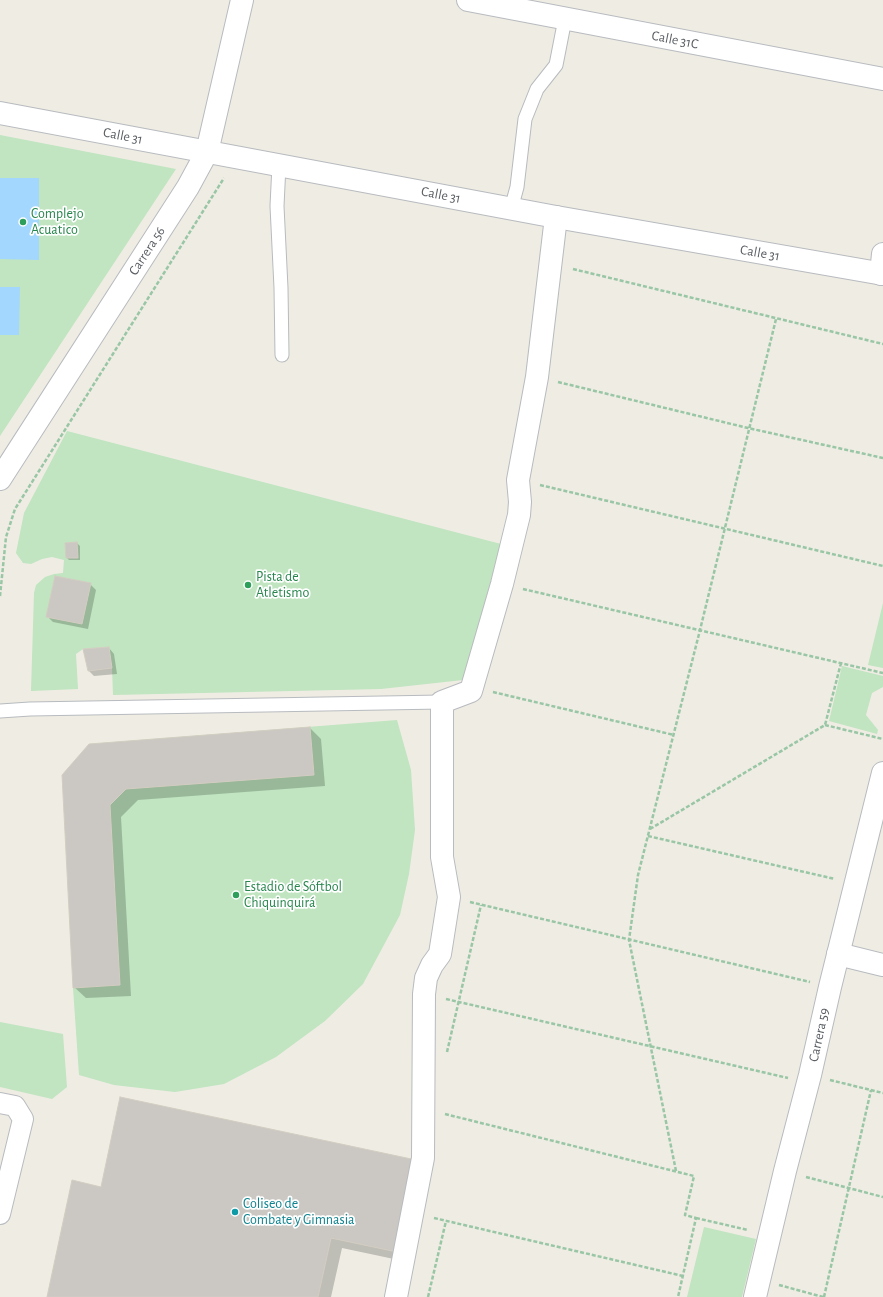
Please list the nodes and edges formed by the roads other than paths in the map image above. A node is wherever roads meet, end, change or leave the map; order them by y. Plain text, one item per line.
1 (242, 0) edge
2 (468, 0) edge
3 (565, 19) junction
4 (883, 79) edge
5 (0, 113) edge
6 (207, 152) junction
7 (279, 165) junction
8 (511, 209) junction
9 (556, 217) junction
10 (882, 267) edge
11 (282, 355) dead end
12 (0, 480) edge
13 (442, 702) junction
14 (0, 711) edge
15 (883, 772) edge
16 (838, 954) junction
17 (883, 965) edge
18 (0, 1103) edge
19 (0, 1214) edge
20 (757, 1288) edge
21 (396, 1297) edge

1 - 6 street, Carrera 56
2 - 3 street, Calle 31C
3 - 4 street, Calle 31C
3 - 8 lane
5 - 6 street, Calle 31
6 - 7 street, Calle 31
6 - 12 street, Carrera 56
7 - 8 street, Calle 31
7 - 11 lane
8 - 9 street, Calle 31
9 - 10 street, Calle 31
9 - 13 street
13 - 14 lane
13 - 21 street
15 - 16 street, Carrera 59
16 - 17 street
16 - 20 street, Carrera 59
18 - 19 street

